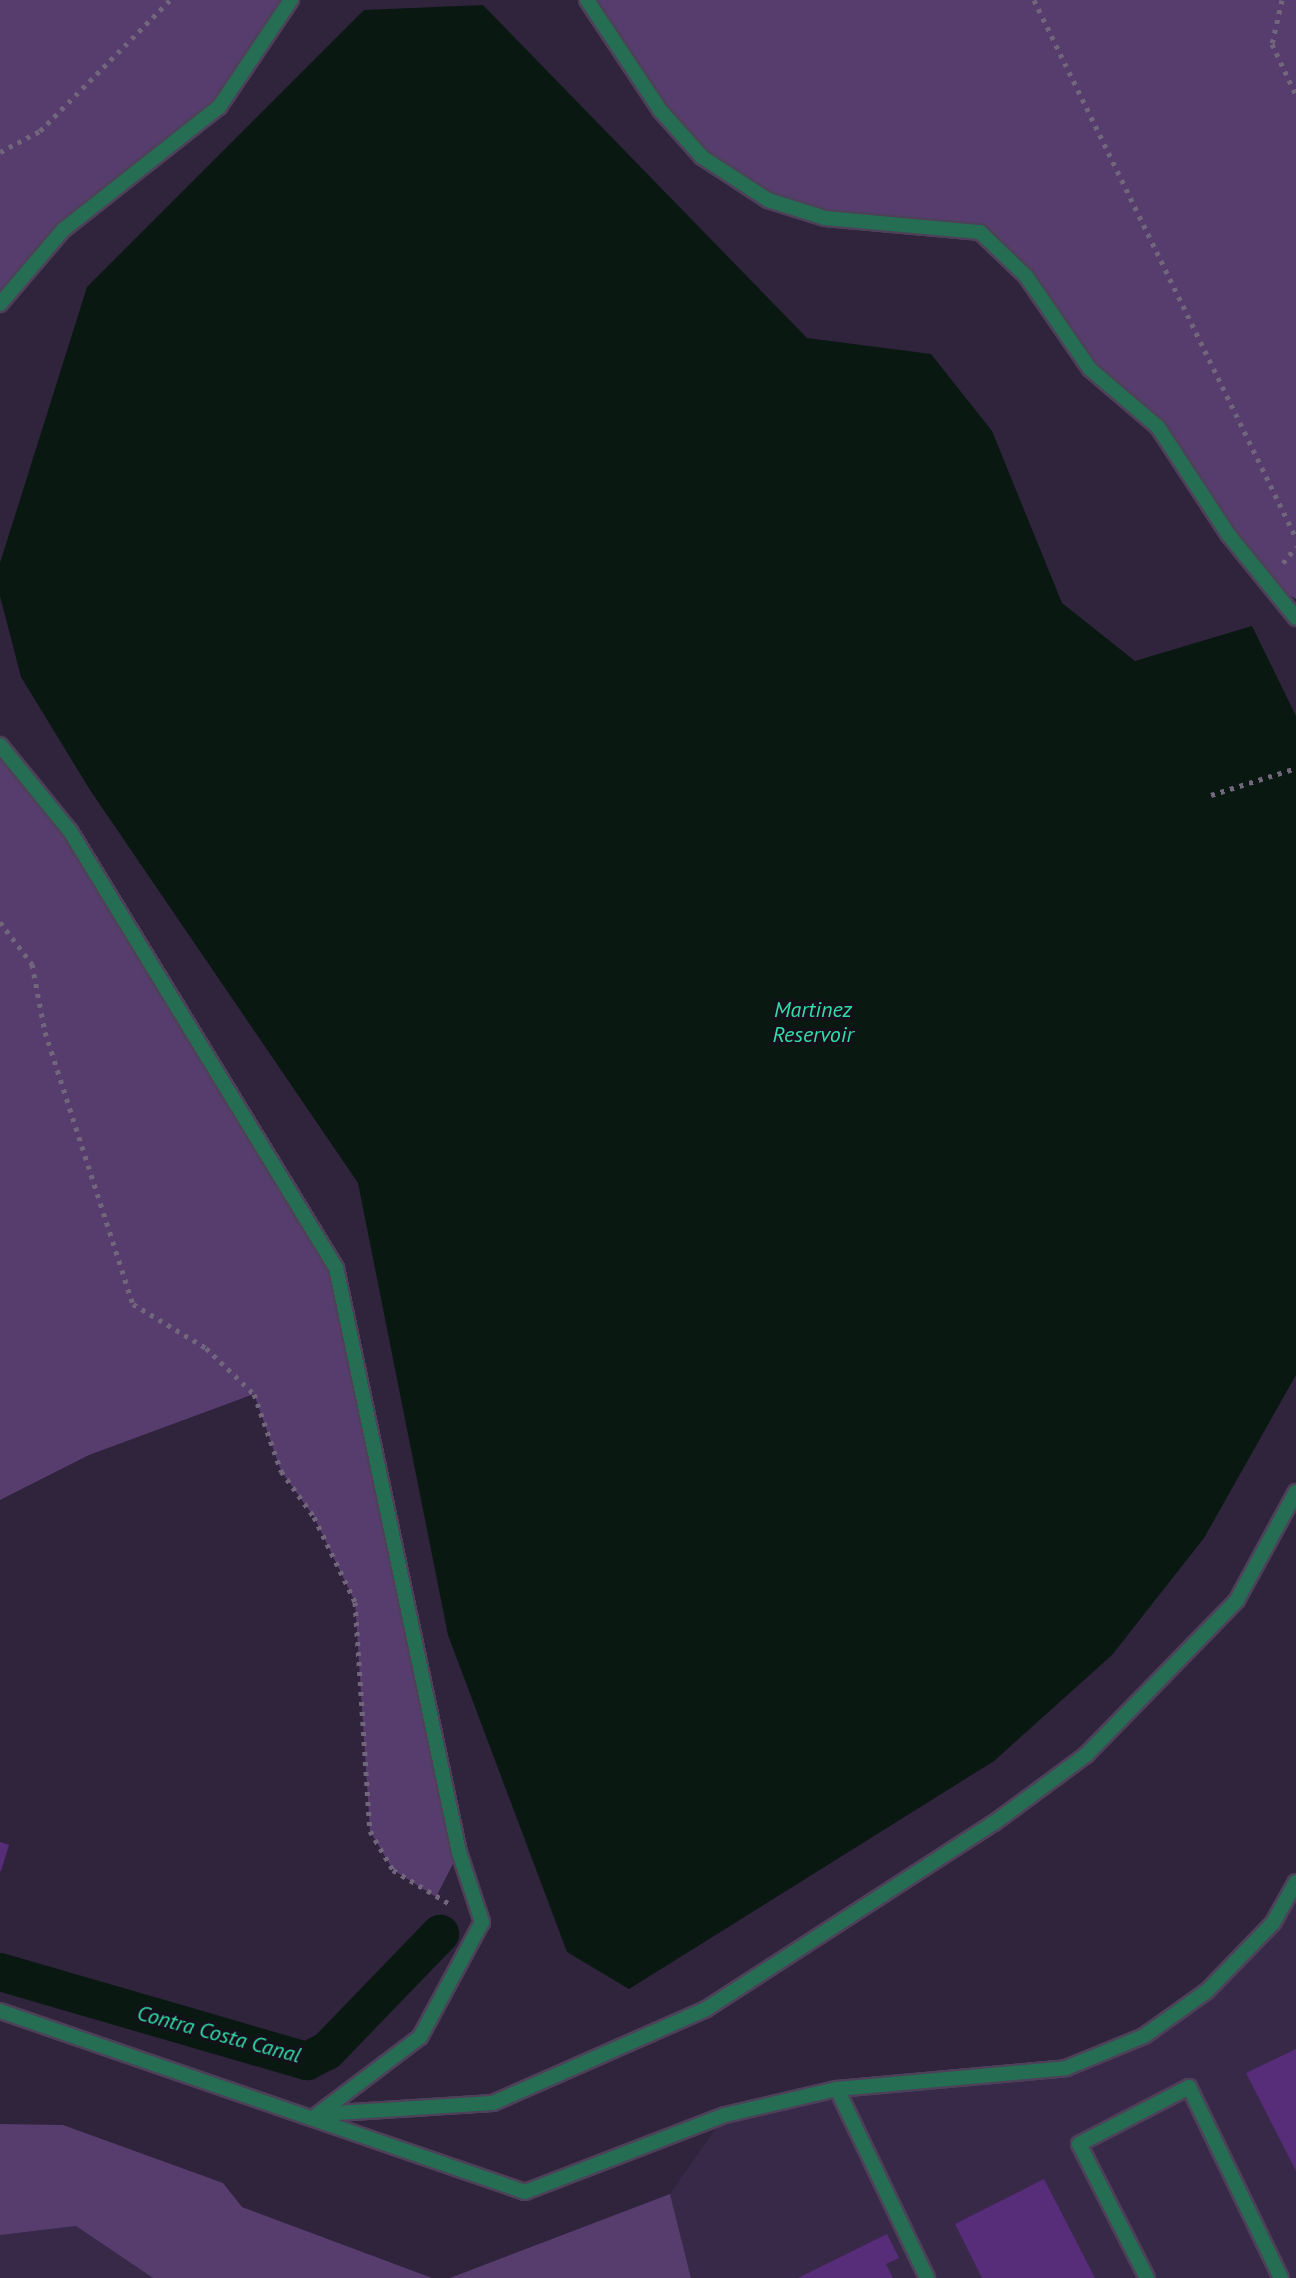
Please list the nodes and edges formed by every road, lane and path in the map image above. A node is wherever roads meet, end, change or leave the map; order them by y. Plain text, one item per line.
1 (170, 0) edge
2 (291, 0) edge
3 (587, 0) edge
4 (1034, 0) edge
5 (1282, 0) edge
6 (1296, 95) edge
7 (0, 152) edge
8 (0, 304) edge
9 (1296, 538) edge
10 (1296, 618) edge
11 (0, 745) edge
12 (1296, 768) edge
13 (1211, 795) dead end
14 (0, 922) edge
15 (1296, 1492) edge
16 (1296, 1882) edge
17 (482, 1922) junction
18 (0, 2011) edge
19 (837, 2089) junction
20 (317, 2115) junction
21 (927, 2278) edge
22 (1147, 2278) edge
23 (1281, 2278) edge

1 - 7 path
2 - 8 lane
3 - 10 lane
4 - 9 path
5 - 6 path
11 - 17 lane
12 - 13 path
14 - 17 path
15 - 20 lane
16 - 19 lane
17 - 20 lane
18 - 20 lane
19 - 20 lane
19 - 21 lane
22 - 23 lane

